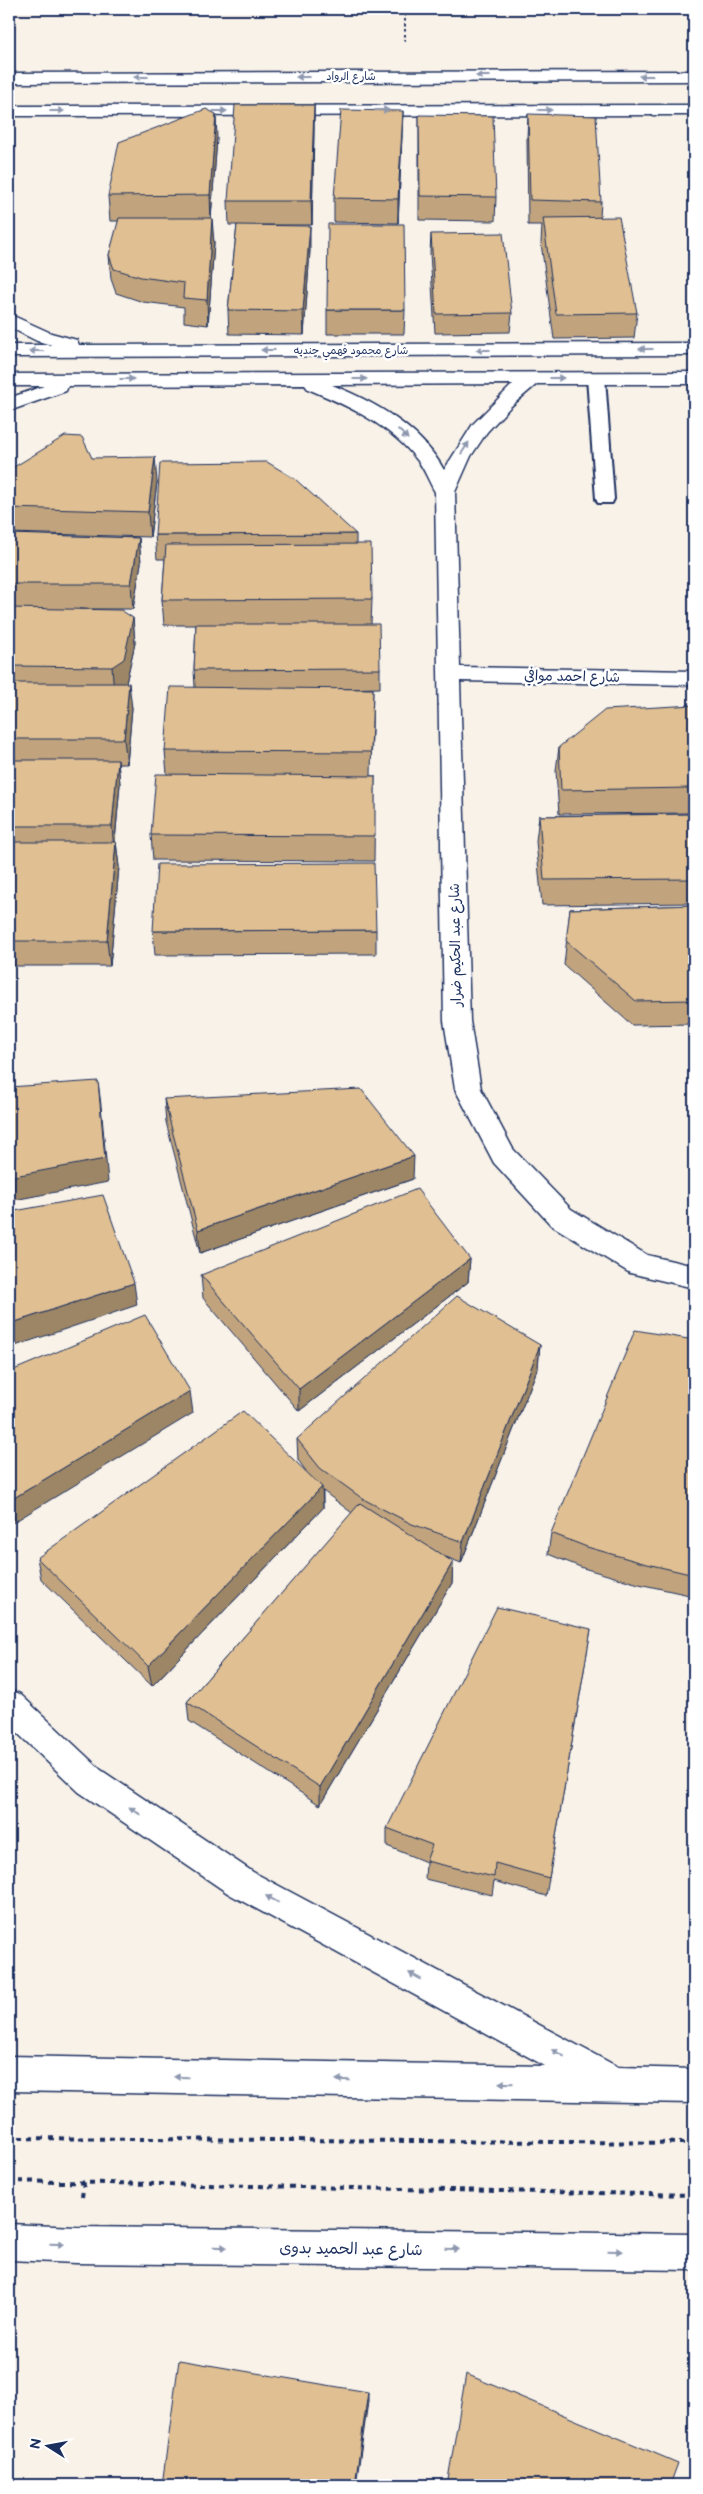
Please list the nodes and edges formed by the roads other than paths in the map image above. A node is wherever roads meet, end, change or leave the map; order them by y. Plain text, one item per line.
1 (694, 76) edge
2 (9, 78) edge
3 (694, 110) edge
4 (9, 111) edge
5 (9, 320) edge
6 (694, 349) edge
7 (9, 351) edge
8 (90, 351) junction
9 (533, 378) junction
10 (596, 378) junction
11 (694, 378) edge
12 (88, 379) junction
13 (298, 379) junction
14 (9, 380) edge
15 (9, 405) edge
16 (445, 492) junction
17 (605, 499) dead end
18 (449, 674) junction
19 (694, 678) edge
20 (694, 1277) edge
21 (9, 1704) edge
22 (9, 2074) edge
23 (616, 2085) junction
24 (694, 2086) edge
25 (9, 2242) edge
26 (694, 2252) edge

1 -> 2 street, شارع الرواد
4 -> 3 street
5 - 8 street
6 -> 8 street, شارع محمود فهمي جنديه
8 -> 7 street, شارع محمود فهمي جنديه
9 -> 10 street
13 -> 9 street
16 -> 9 street, شارع عبد الحكيم ضرار
10 - 11 street
10 - 17 lane
12 -> 13 street
12 - 14 street
12 - 15 street
13 -> 16 street, شارع عبد الحكيم ضرار
16 - 18 street, شارع عبد الحكيم ضرار
18 - 19 street, شارع احمد موافي
18 - 20 street, شارع عبد الحكيم ضرار
23 -> 21 street
23 -> 22 street
23 - 24 street
25 -> 26 street, شارع عبد الحميد بدوى

